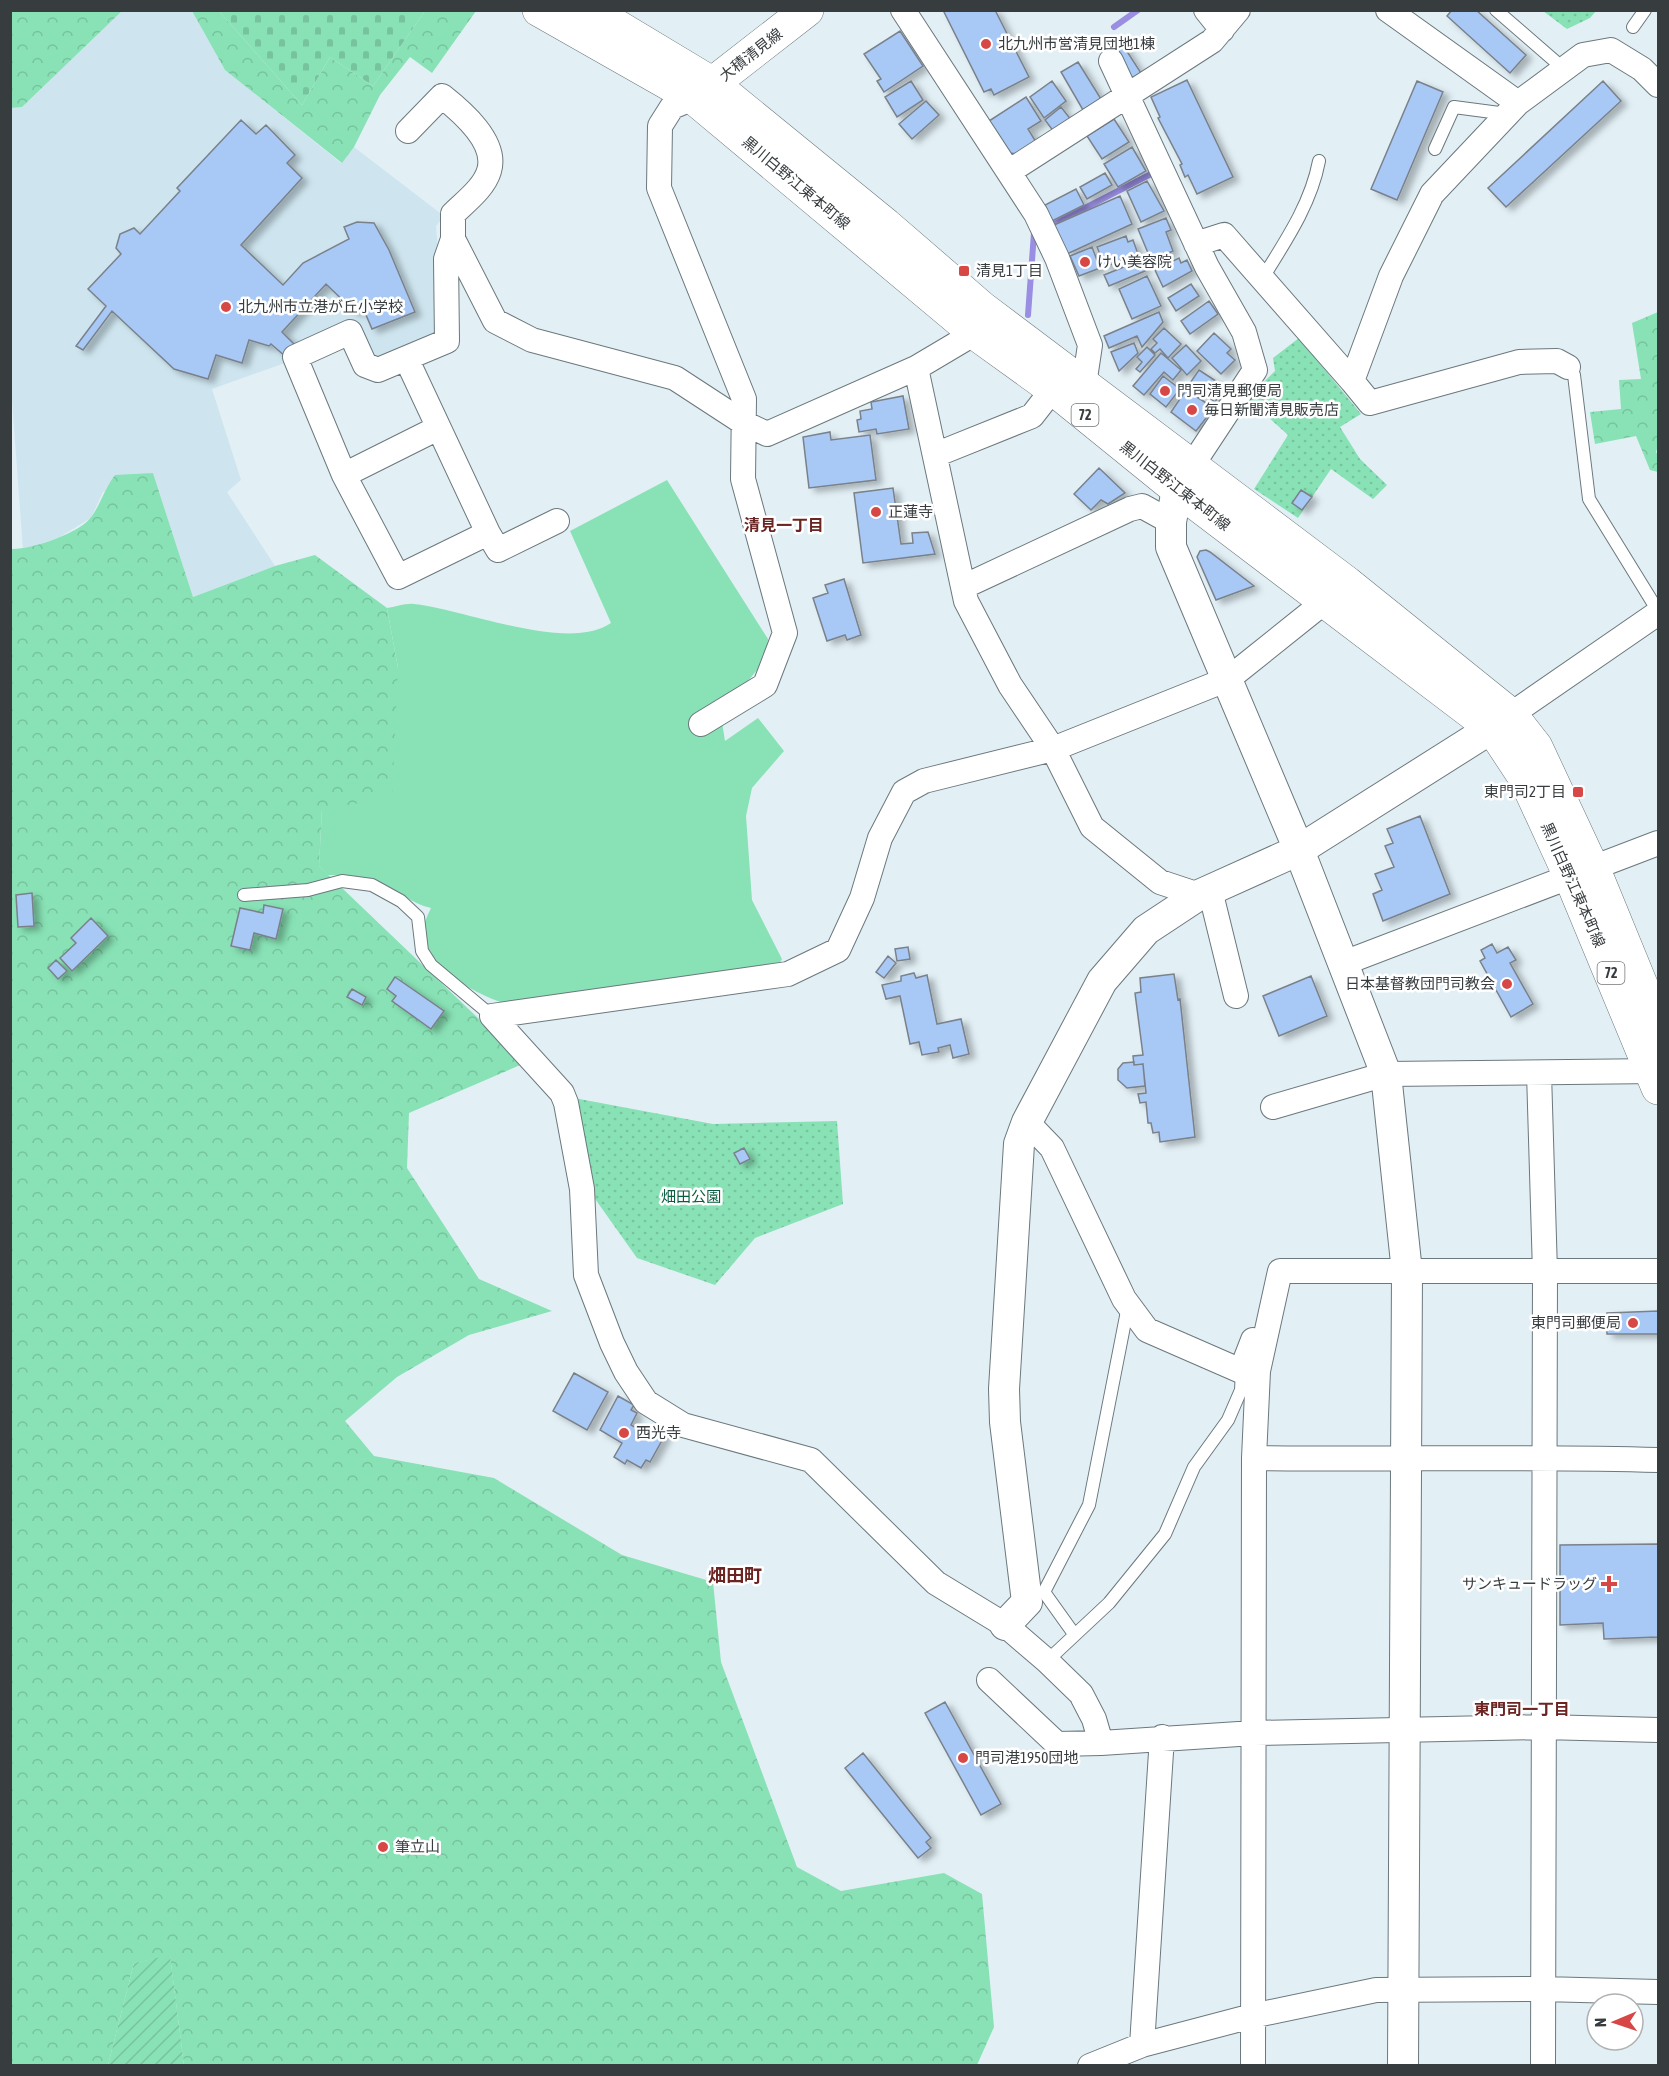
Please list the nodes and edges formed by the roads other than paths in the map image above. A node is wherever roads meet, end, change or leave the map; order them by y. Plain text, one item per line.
1 (539, 10) edge
2 (590, 10) edge
3 (807, 10) edge
4 (903, 10) edge
5 (1206, 10) edge
6 (1239, 10) edge
7 (1388, 10) edge
8 (1496, 10) edge
9 (1645, 10) edge
10 (1633, 27) dead end
11 (1222, 30) junction
12 (1111, 61) dead end
13 (1564, 69) junction
14 (1659, 85) edge
15 (704, 91) junction
16 (1125, 95) junction
17 (1512, 109) junction
18 (408, 131) dead end
19 (1435, 149) dead end
20 (1319, 161) dead end
21 (1010, 171) junction
22 (453, 239) junction
23 (1196, 244) junction
24 (1262, 279) junction
25 (975, 333) junction
26 (406, 360) junction
27 (1568, 367) joint
28 (916, 368) junction
29 (1352, 381) junction
30 (1069, 387) junction
31 (744, 423) junction
32 (438, 428) junction
33 (935, 455) junction
34 (344, 475) junction
35 (1184, 478) junction
36 (557, 521) dead end
37 (1170, 522) junction
38 (488, 534) junction
39 (963, 587) junction
40 (1337, 592) junction
41 (1659, 612) edge
42 (1228, 679) junction
43 (1502, 721) junction
44 (701, 724) dead end
45 (1053, 749) junction
46 (1659, 843) edge
47 (1299, 850) junction
48 (1582, 872) junction
49 (1205, 893) junction
50 (244, 895) dead end
51 (1344, 963) junction
52 (1236, 996) dead end
53 (492, 1016) junction
54 (1659, 1026) edge
55 (1539, 1073) junction
56 (1386, 1074) junction
57 (1656, 1077) edge
58 (1272, 1107) dead end
59 (1027, 1122) junction
60 (1659, 1271) edge
61 (1407, 1272) junction
62 (1545, 1272) junction
63 (1128, 1305) junction
64 (1273, 1315) junction
65 (1242, 1370) junction
66 (1542, 1456) junction
67 (1254, 1458) junction
68 (1407, 1460) junction
69 (1659, 1460) edge
70 (1005, 1625) junction
71 (1074, 1634) junction
72 (1047, 1661) junction
73 (989, 1680) dead end
74 (1543, 1727) junction
75 (1405, 1730) junction
76 (1659, 1730) edge
77 (1254, 1733) junction
78 (1162, 1737) junction
79 (1101, 1743) junction
80 (1404, 1989) junction
81 (1542, 1989) junction
82 (1659, 1992) edge
83 (1252, 2016) junction
84 (1142, 2045) junction
85 (1116, 2059) edge
86 (1090, 2066) edge
87 (1253, 2066) edge
88 (1403, 2066) edge
89 (1543, 2066) edge

1 - 15 main road, 黒川白野江東本町線 / 72
2 - 15 main road, 黒川白野江東本町線 / 72
3 - 15 main road, 大積清見線
4 - 21 street
5 - 11 street
6 - 11 street
7 - 17 street
8 - 13 lane
9 - 10 lane
11 - 16 street
12 - 16 street
13 - 14 street
13 - 17 street
15 - 25 main road, 黒川白野江東本町線 / 72
15 - 30 main road, 黒川白野江東本町線 / 72
15 - 31 street
16 - 21 street
16 - 23 street
17 - 19 lane
17 - 29 street
18 - 22 street
20 - 24 lane
21 - 30 street
22 - 26 street
22 - 31 street
23 - 24 street
23 - 35 street
24 - 29 street
25 - 28 street
25 - 30 main road, 黒川白野江東本町線 / 72
26 - 32 street
26 - 34 street
27 - 29 street
27 - 41 lane
28 - 31 street
28 - 33 street
30 - 33 street
30 - 35 main road, 黒川白野江東本町線 / 72
31 - 44 street
32 - 34 street
32 - 38 street
33 - 39 street
34 - 38 street
35 - 37 street
35 - 40 main road, 黒川白野江東本町線 / 72
36 - 38 street
37 - 39 street
37 - 42 street
39 - 45 street
40 - 42 street
40 - 43 main road, 黒川白野江東本町線 / 72
41 - 43 street
42 - 45 street
42 - 47 street
43 - 47 street
43 - 48 main road, 黒川白野江東本町線 / 72
45 - 49 street
45 - 53 street
46 - 48 street
47 - 49 street
47 - 51 street
48 - 51 street
48 - 54 main road, 黒川白野江東本町線 / 72
48 - 57 main road, 黒川白野江東本町線 / 72
49 - 52 street
49 - 59 street
50 - 53 lane
51 - 56 street
53 - 70 street
55 - 56 street
55 - 57 street
55 - 62 street
56 - 58 street
56 - 61 street
59 - 63 street
59 - 70 street
60 - 62 street
61 - 62 street
61 - 64 street
61 - 68 street
62 - 66 street
63 - 65 street
63 - 71 lane
64 - 65 street
64 - 67 street
65 - 71 lane
66 - 68 street
66 - 69 street
66 - 74 street
67 - 68 street
67 - 77 street
68 - 75 street
70 - 72 street
71 - 72 lane
72 - 79 street
73 - 79 street
74 - 75 street
74 - 76 street
74 - 81 street
75 - 77 street
75 - 80 street
77 - 78 street
77 - 83 street
78 - 79 street
78 - 84 street
80 - 81 street
80 - 83 street
80 - 88 street
81 - 82 street
81 - 89 street
83 - 84 street
83 - 87 street
84 - 85 street
85 - 86 street

